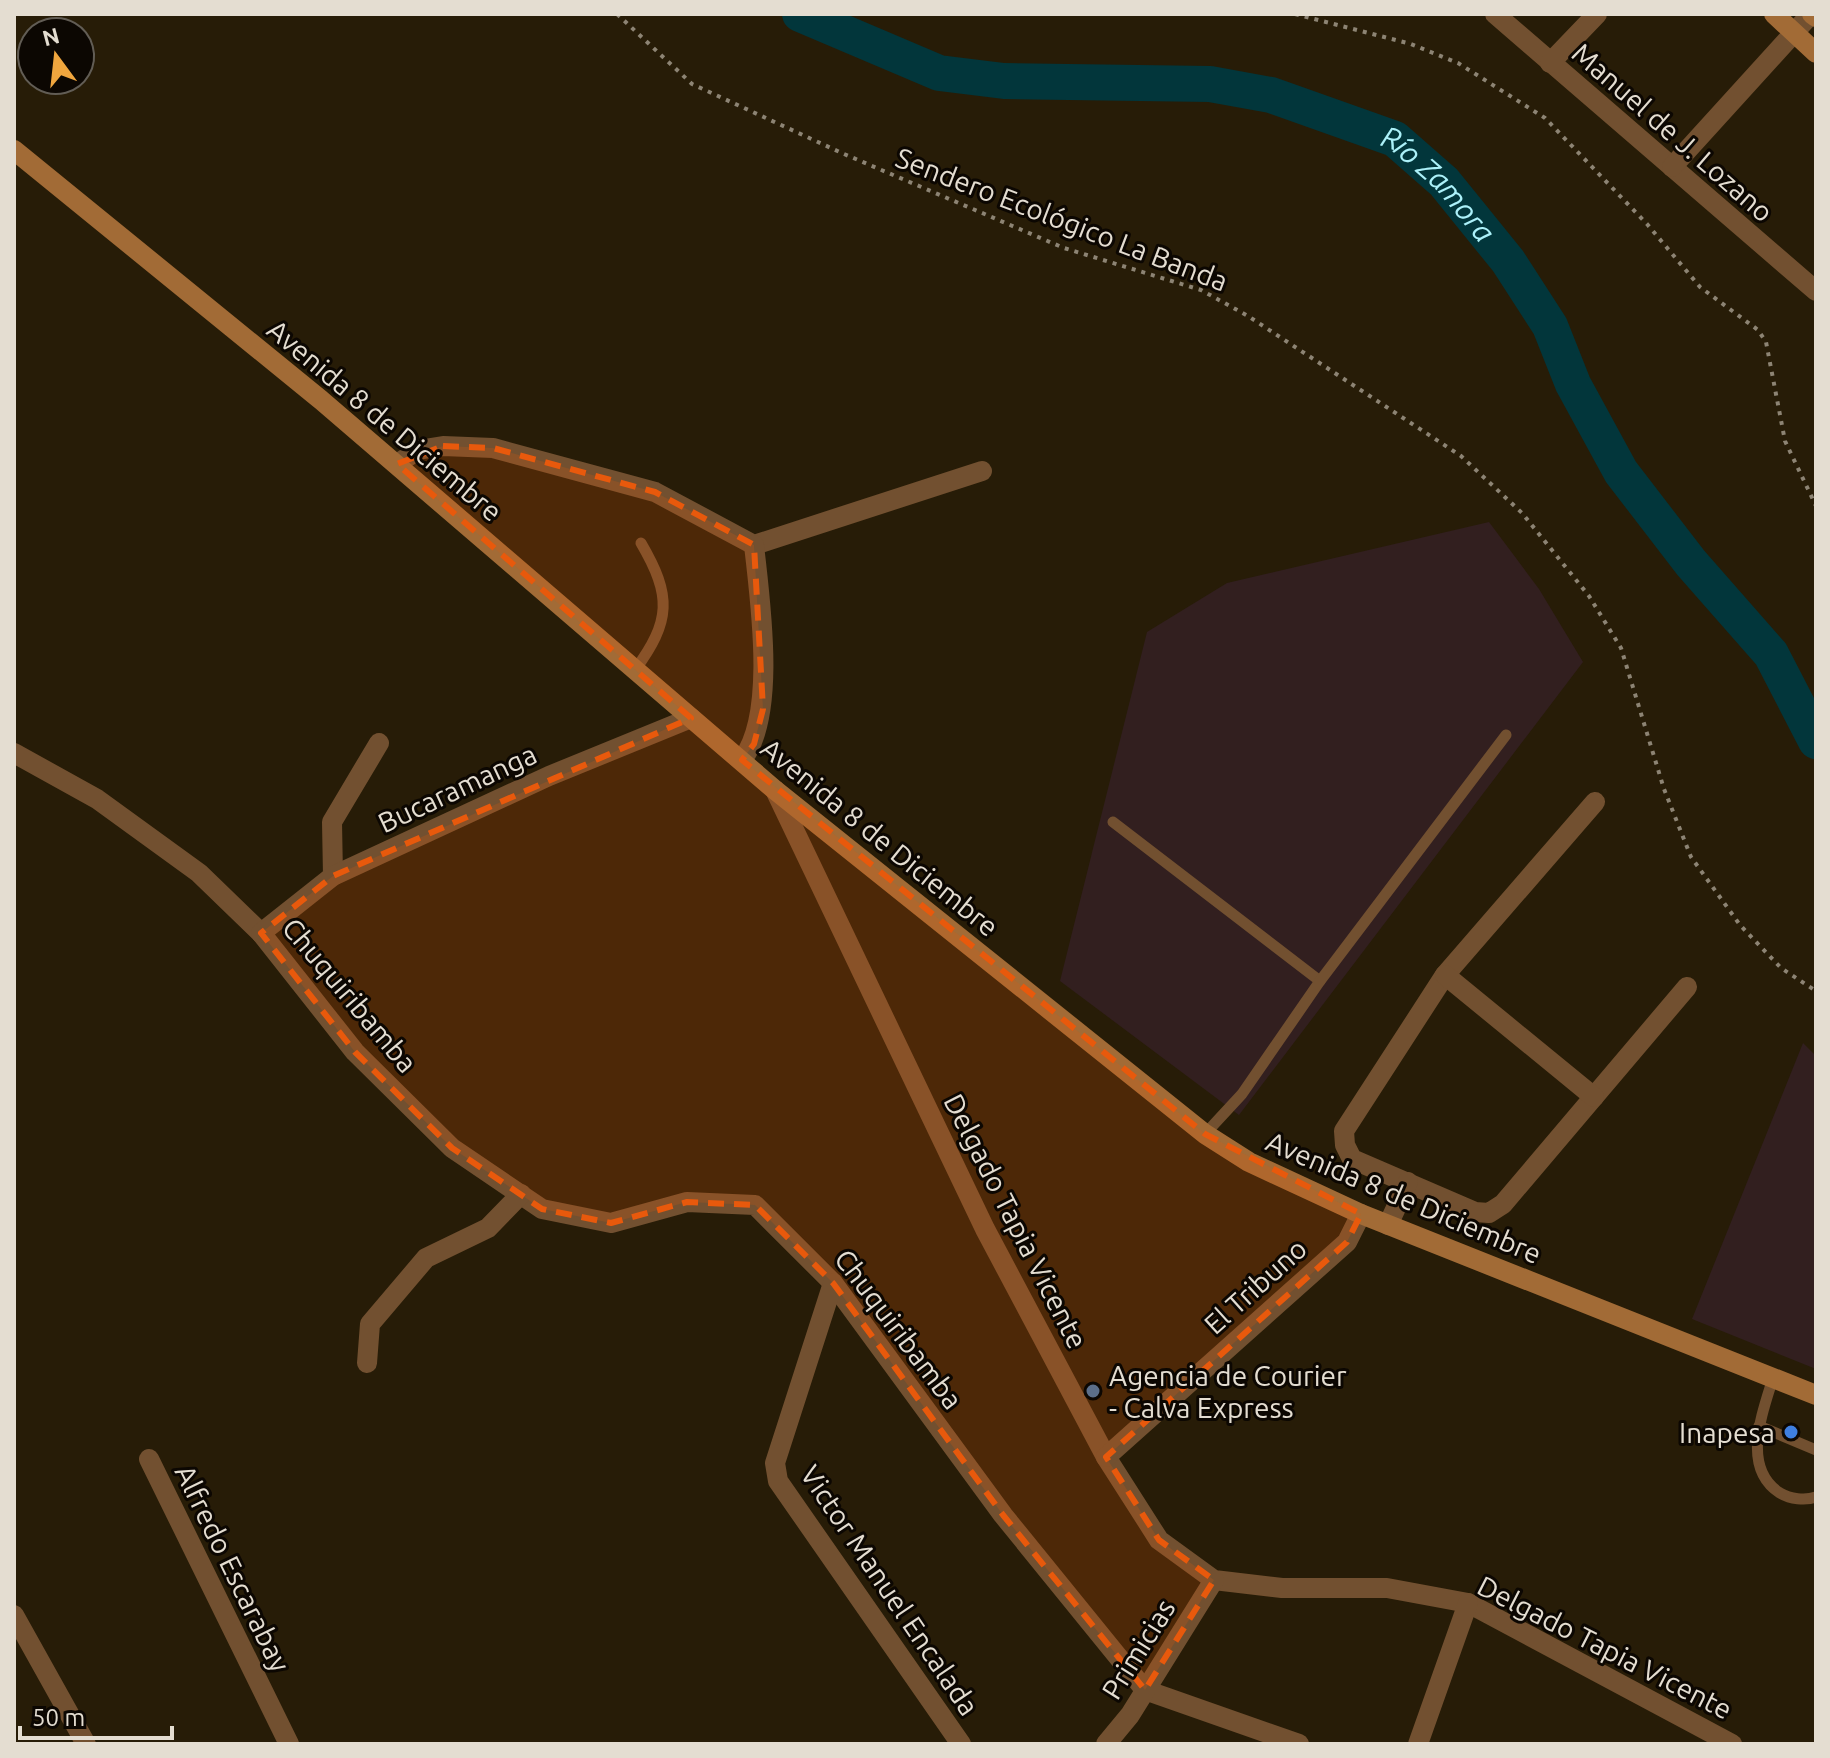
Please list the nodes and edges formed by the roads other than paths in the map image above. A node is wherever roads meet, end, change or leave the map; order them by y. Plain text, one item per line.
1 (1495, 14) edge
2 (1597, 14) edge
3 (1774, 14) edge
4 (1813, 15) edge
5 (1793, 33) junction
6 (1816, 53) edge
7 (1550, 63) junction
8 (14, 150) edge
9 (1672, 167) junction
10 (1816, 291) edge
11 (397, 464) junction
12 (982, 471) dead end
13 (641, 543) dead end
14 (754, 545) junction
15 (635, 670) junction
16 (691, 718) junction
17 (1506, 735) dead end
18 (379, 743) dead end
19 (14, 753) edge
20 (742, 760) junction
21 (775, 790) junction
22 (1595, 802) dead end
23 (1113, 822) dead end
24 (333, 876) junction
25 (261, 933) junction
26 (1445, 975) junction
27 (1320, 981) junction
28 (1687, 987) dead end
29 (1594, 1097) junction
30 (1205, 1134) junction
31 (1408, 1182) junction
32 (521, 1194) junction
33 (1361, 1214) junction
34 (1388, 1225) junction
35 (833, 1283) junction
36 (367, 1363) dead end
37 (1773, 1378) junction
38 (1816, 1395) edge
39 (1759, 1426) junction
40 (1816, 1450) edge
41 (1106, 1457) junction
42 (149, 1459) dead end
43 (1816, 1497) edge
44 (1214, 1580) junction
45 (1468, 1603) junction
46 (14, 1615) edge
47 (1145, 1690) junction
48 (1109, 1743) edge
49 (86, 1744) edge
50 (289, 1744) edge
51 (961, 1744) edge
52 (1299, 1744) edge
53 (1418, 1744) edge
54 (1732, 1744) edge

1 - 7 street, Manuel de J. Lozano
2 - 7 street
3 - 5 main road
4 - 5 street
5 - 6 main road
5 - 9 street
7 - 9 street, Manuel de J. Lozano
8 - 11 main road, Avenida 8 de Diciembre
9 - 10 street, Manuel de J. Lozano
11 - 14 street
11 - 15 main road, Avenida 8 de Diciembre
12 - 14 street
13 - 15 lane
14 - 20 street
15 - 16 main road, Avenida 8 de Diciembre
16 - 20 main road, Avenida 8 de Diciembre
16 - 24 street, Bucaramanga
17 - 27 lane
18 - 24 street
19 - 25 street, Chuquiribamba
20 - 21 main road, Avenida 8 de Diciembre
21 - 30 main road, Avenida 8 de Diciembre
21 - 41 street, Delgado Tapia Vicente
22 - 26 street
23 - 27 lane
24 - 25 street, Bucaramanga
25 - 32 street, Chuquiribamba
26 - 29 street
26 - 31 street
27 - 30 lane
28 - 29 street
29 - 31 street
30 - 33 main road, Avenida 8 de Diciembre
31 - 34 street
32 - 35 street, Chuquiribamba
32 - 36 street
33 - 34 main road, Avenida 8 de Diciembre
33 - 41 street, El Tribuno
34 - 37 main road, Avenida 8 de Diciembre
35 - 47 street, Chuquiribamba
35 - 51 street, Victor Manuel Encalada
37 - 38 main road, Avenida 8 de Diciembre
37 - 39 lane
39 - 40 lane
39 - 43 lane
41 - 44 street, Delgado Tapia Vicente
42 - 50 street, Alfredo Escarabay
44 - 45 street, Delgado Tapia Vicente
44 - 47 street, Primicias
45 - 53 street
45 - 54 street, Delgado Tapia Vicente
46 - 49 street
47 - 48 street, Primicias
47 - 52 street

